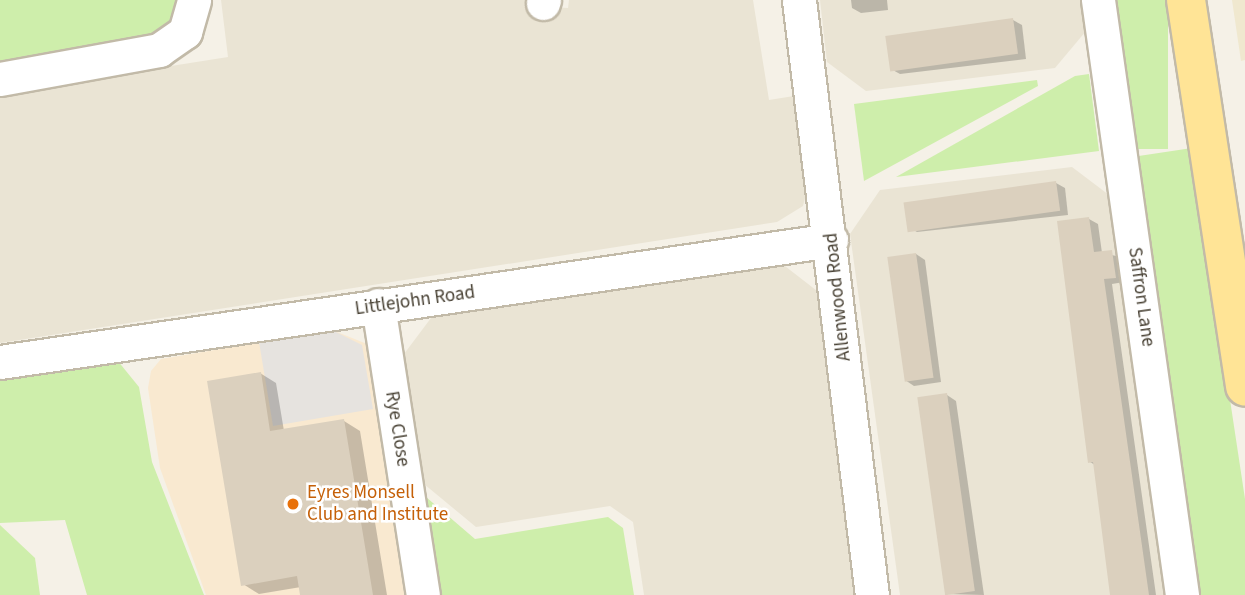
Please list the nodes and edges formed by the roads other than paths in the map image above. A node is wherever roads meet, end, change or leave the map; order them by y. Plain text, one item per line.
1 (194, 0) edge
2 (799, 0) edge
3 (1098, 0) edge
4 (1186, 0) edge
5 (0, 79) edge
6 (831, 240) junction
7 (378, 305) junction
8 (0, 362) edge
9 (1245, 387) edge
10 (423, 595) edge
11 (872, 595) edge
12 (1182, 595) edge

1 - 5 street
2 - 6 street, Allenwood Road
3 - 12 street, Saffron Lane
4 - 9 main road
6 - 7 street, Littlejohn Road
6 - 11 street, Allenwood Road
7 - 8 street, Littlejohn Road
7 - 10 street, Rye Close

